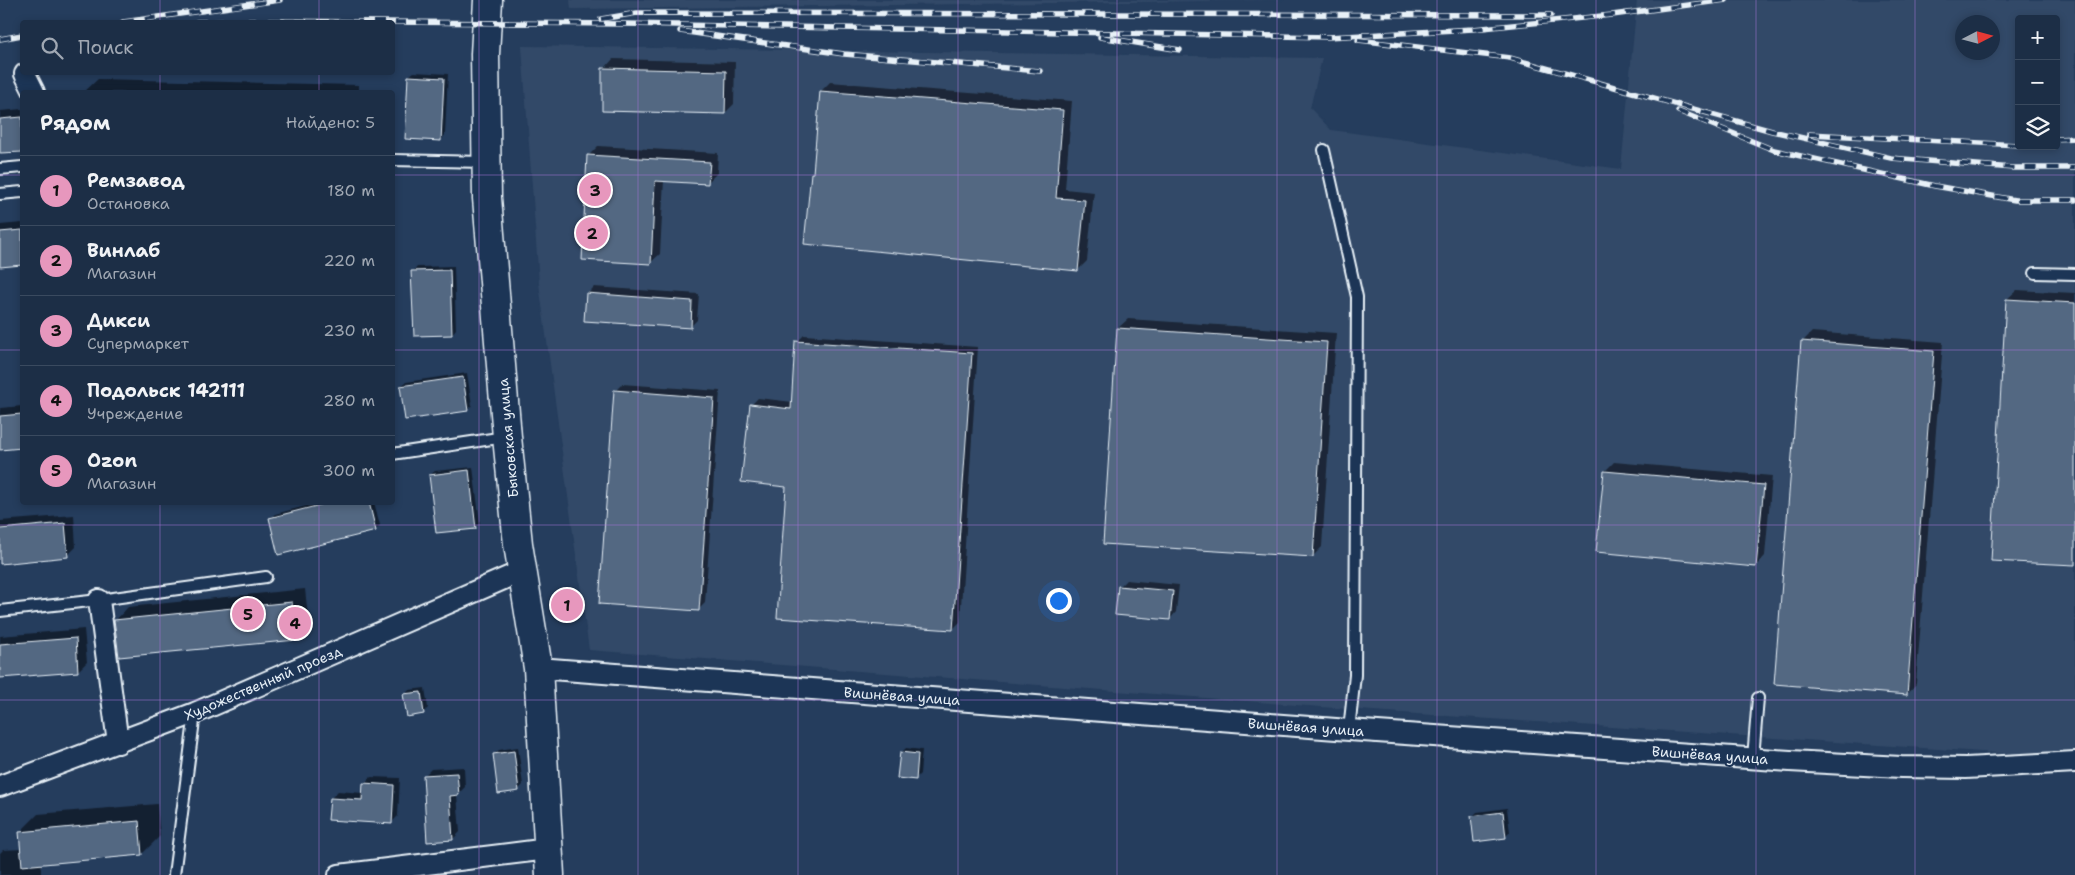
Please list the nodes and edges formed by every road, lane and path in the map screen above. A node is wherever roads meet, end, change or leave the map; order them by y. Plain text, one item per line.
1 (488, 0) edge
2 (26, 75) edge
3 (33, 90) edge
4 (1324, 150) dead end
5 (395, 160) edge
6 (486, 162) junction
7 (20, 167) edge
8 (0, 169) edge
9 (20, 192) edge
10 (0, 194) edge
11 (2035, 273) dead end
12 (2075, 274) edge
13 (507, 437) junction
14 (395, 454) edge
15 (522, 571) junction
16 (266, 577) dead end
17 (99, 600) junction
18 (0, 611) edge
19 (538, 668) junction
20 (1758, 698) dead end
21 (196, 712) junction
22 (1348, 730) junction
23 (118, 743) junction
24 (1753, 758) junction
25 (2075, 762) edge
26 (0, 786) edge
27 (549, 862) edge
28 (174, 875) edge
29 (339, 875) edge

1 - 6 street, Быковская улица
2 - 3 street
4 - 22 lane
5 - 6 lane
6 - 13 street, Быковская улица
7 - 8 lane
9 - 10 lane
11 - 12 lane
13 - 14 lane
13 - 15 street, Быковская улица
15 - 19 street, Быковская улица
15 - 21 street, Художественный проезд
16 - 17 lane
17 - 18 lane
17 - 23 street
19 - 22 street, Вишнёвая улица
19 - 27 street, Быковская улица
20 - 24 lane
21 - 23 street, Художественный проезд
21 - 28 lane
22 - 24 street, Вишнёвая улица
23 - 26 street, Художественный проезд
24 - 25 street, Вишнёвая улица
27 - 29 street

